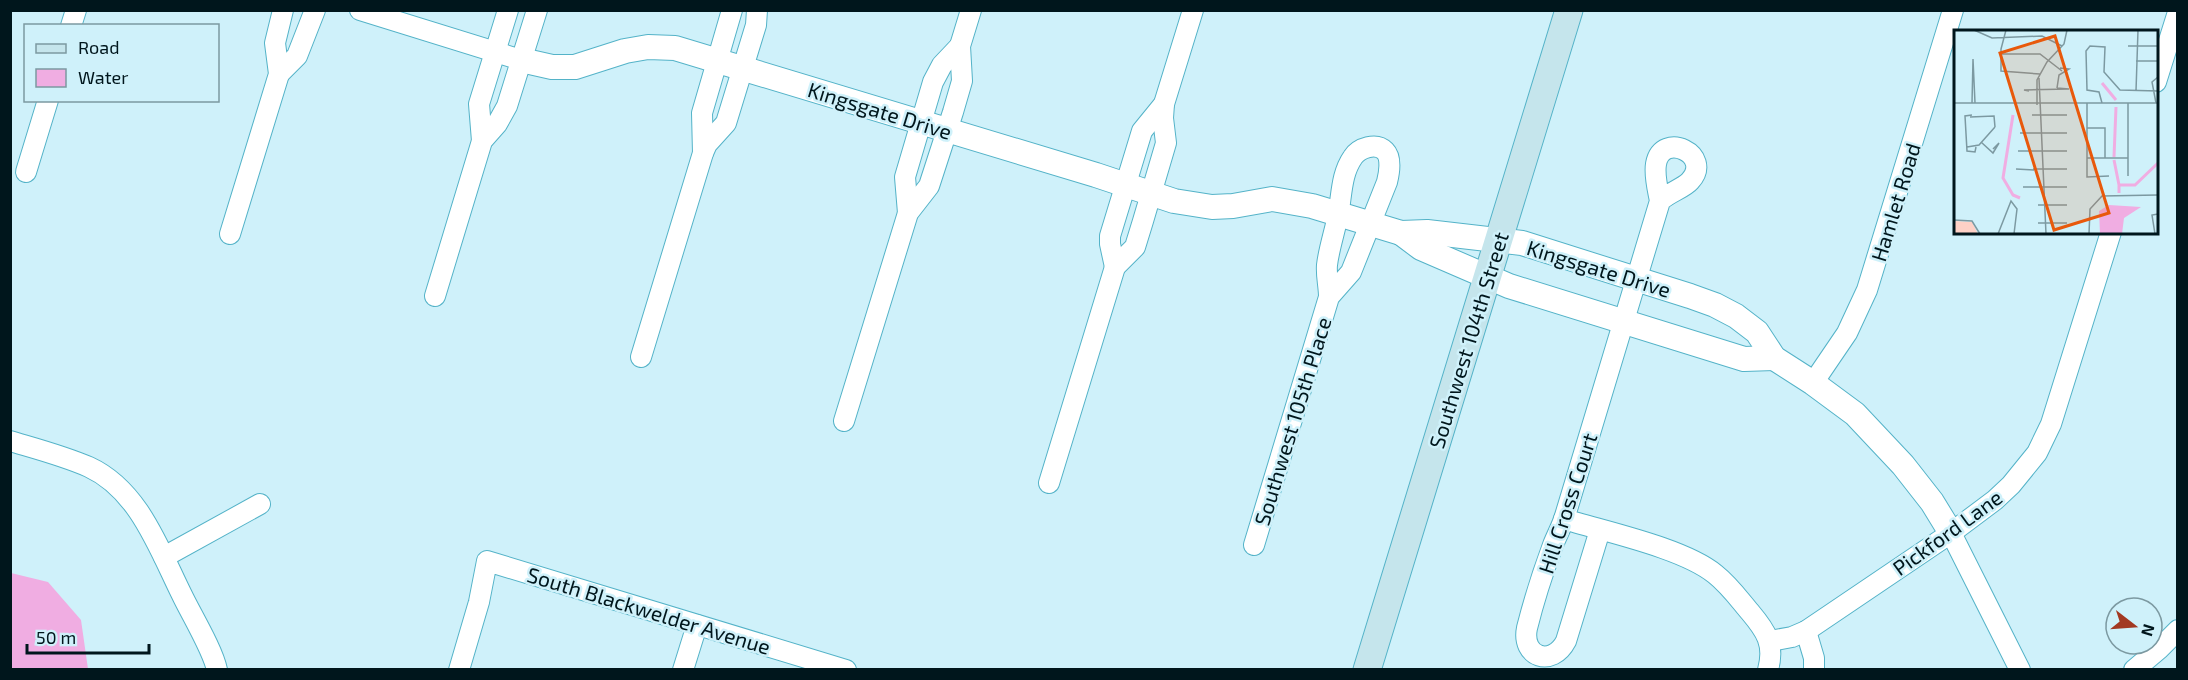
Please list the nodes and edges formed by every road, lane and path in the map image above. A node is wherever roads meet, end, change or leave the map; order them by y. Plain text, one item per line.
1 (283, 10) edge
2 (315, 10) edge
3 (360, 10) edge
4 (508, 10) edge
5 (537, 10) edge
6 (732, 10) edge
7 (757, 10) edge
8 (971, 10) edge
9 (1192, 10) edge
10 (1569, 10) edge
11 (1953, 10) edge
12 (2178, 12) edge
13 (960, 46) junction
14 (494, 52) junction
15 (521, 60) junction
16 (717, 60) junction
17 (742, 68) junction
18 (279, 74) junction
19 (2158, 79) edge
20 (47, 102) edge
21 (1164, 104) junction
22 (921, 123) junction
23 (947, 130) junction
24 (482, 141) junction
25 (703, 153) junction
26 (26, 172) dead end
27 (1125, 185) junction
28 (1151, 193) junction
29 (1660, 201) dead end
30 (908, 213) junction
31 (1339, 214) junction
32 (1371, 224) junction
33 (1401, 233) junction
34 (230, 234) dead end
35 (2110, 234) edge
36 (1499, 240) junction
37 (1115, 267) junction
38 (1488, 277) junction
39 (1636, 279) junction
40 (435, 296) dead end
41 (1329, 297) junction
42 (1623, 322) junction
43 (641, 357) dead end
44 (1774, 358) junction
45 (1813, 383) junction
46 (844, 421) dead end
47 (10, 441) edge
48 (1049, 483) dead end
49 (260, 504) dead end
50 (1564, 519) junction
51 (1600, 530) junction
52 (1951, 533) junction
53 (1254, 545) dead end
54 (164, 557) junction
55 (697, 625) junction
56 (2178, 630) edge
57 (1806, 631) junction
58 (1770, 641) junction
59 (217, 669) edge
60 (459, 669) edge
61 (683, 669) edge
62 (846, 669) edge
63 (1367, 669) edge
64 (1768, 669) edge
65 (1814, 669) edge
66 (2020, 669) edge
67 (2134, 669) edge

1 - 18 street
2 - 18 street
3 - 14 street, Kingsgate Drive
4 - 14 street
5 - 15 street
6 - 16 street
7 - 17 street
8 - 13 street
9 - 21 street
10 - 36 main road, Southwest 104th Street
11 - 45 street, Hamlet Road
12 - 19 street
13 - 22 street
13 - 23 street
14 - 15 street, Kingsgate Drive
14 - 24 street
15 - 16 street, Kingsgate Drive
15 - 24 street
16 - 17 street, Kingsgate Drive
16 - 25 street
17 - 22 street, Kingsgate Drive
17 - 25 street
18 - 34 street
20 - 26 street
21 - 27 street
21 - 28 street
22 - 23 street, Kingsgate Drive
22 - 30 street
23 - 27 street, Kingsgate Drive
23 - 30 street
24 - 40 street
25 - 43 street
27 - 28 street, Kingsgate Drive
27 - 37 street
28 - 31 street, Kingsgate Drive
28 - 37 street
29 - 39 street, Hill Cross Court
30 - 46 street
31 - 32 street, Kingsgate Drive
31 - 32 street, Southwest 105th Place
31 - 41 street, Southwest 105th Place
32 - 33 street, Kingsgate Drive
32 - 41 street, Southwest 105th Place
33 - 36 street, Kingsgate Drive
33 - 38 street, Kingsgate Drive
35 - 52 street, Pickford Lane
36 - 38 main road, Southwest 104th Street
36 - 39 street, Kingsgate Drive
37 - 48 street
38 - 42 street, Kingsgate Drive
38 - 63 main road, Southwest 104th Street
39 - 42 street, Hill Cross Court
39 - 44 street, Kingsgate Drive
41 - 53 street, Southwest 105th Place
42 - 44 street, Kingsgate Drive
42 - 50 street, Hill Cross Court
44 - 45 street, Kingsgate Drive
45 - 52 street, Kingsgate Drive
47 - 54 street
49 - 54 street
50 - 51 street
50 - 51 street, Hill Cross Court
51 - 58 street
52 - 57 street, Pickford Lane
52 - 66 street, Kingsgate Drive
54 - 59 street
55 - 60 street, South Blackwelder Avenue
55 - 61 street
55 - 62 street, South Blackwelder Avenue
56 - 67 street
57 - 58 street, Pickford Lane
57 - 65 street
58 - 64 street

